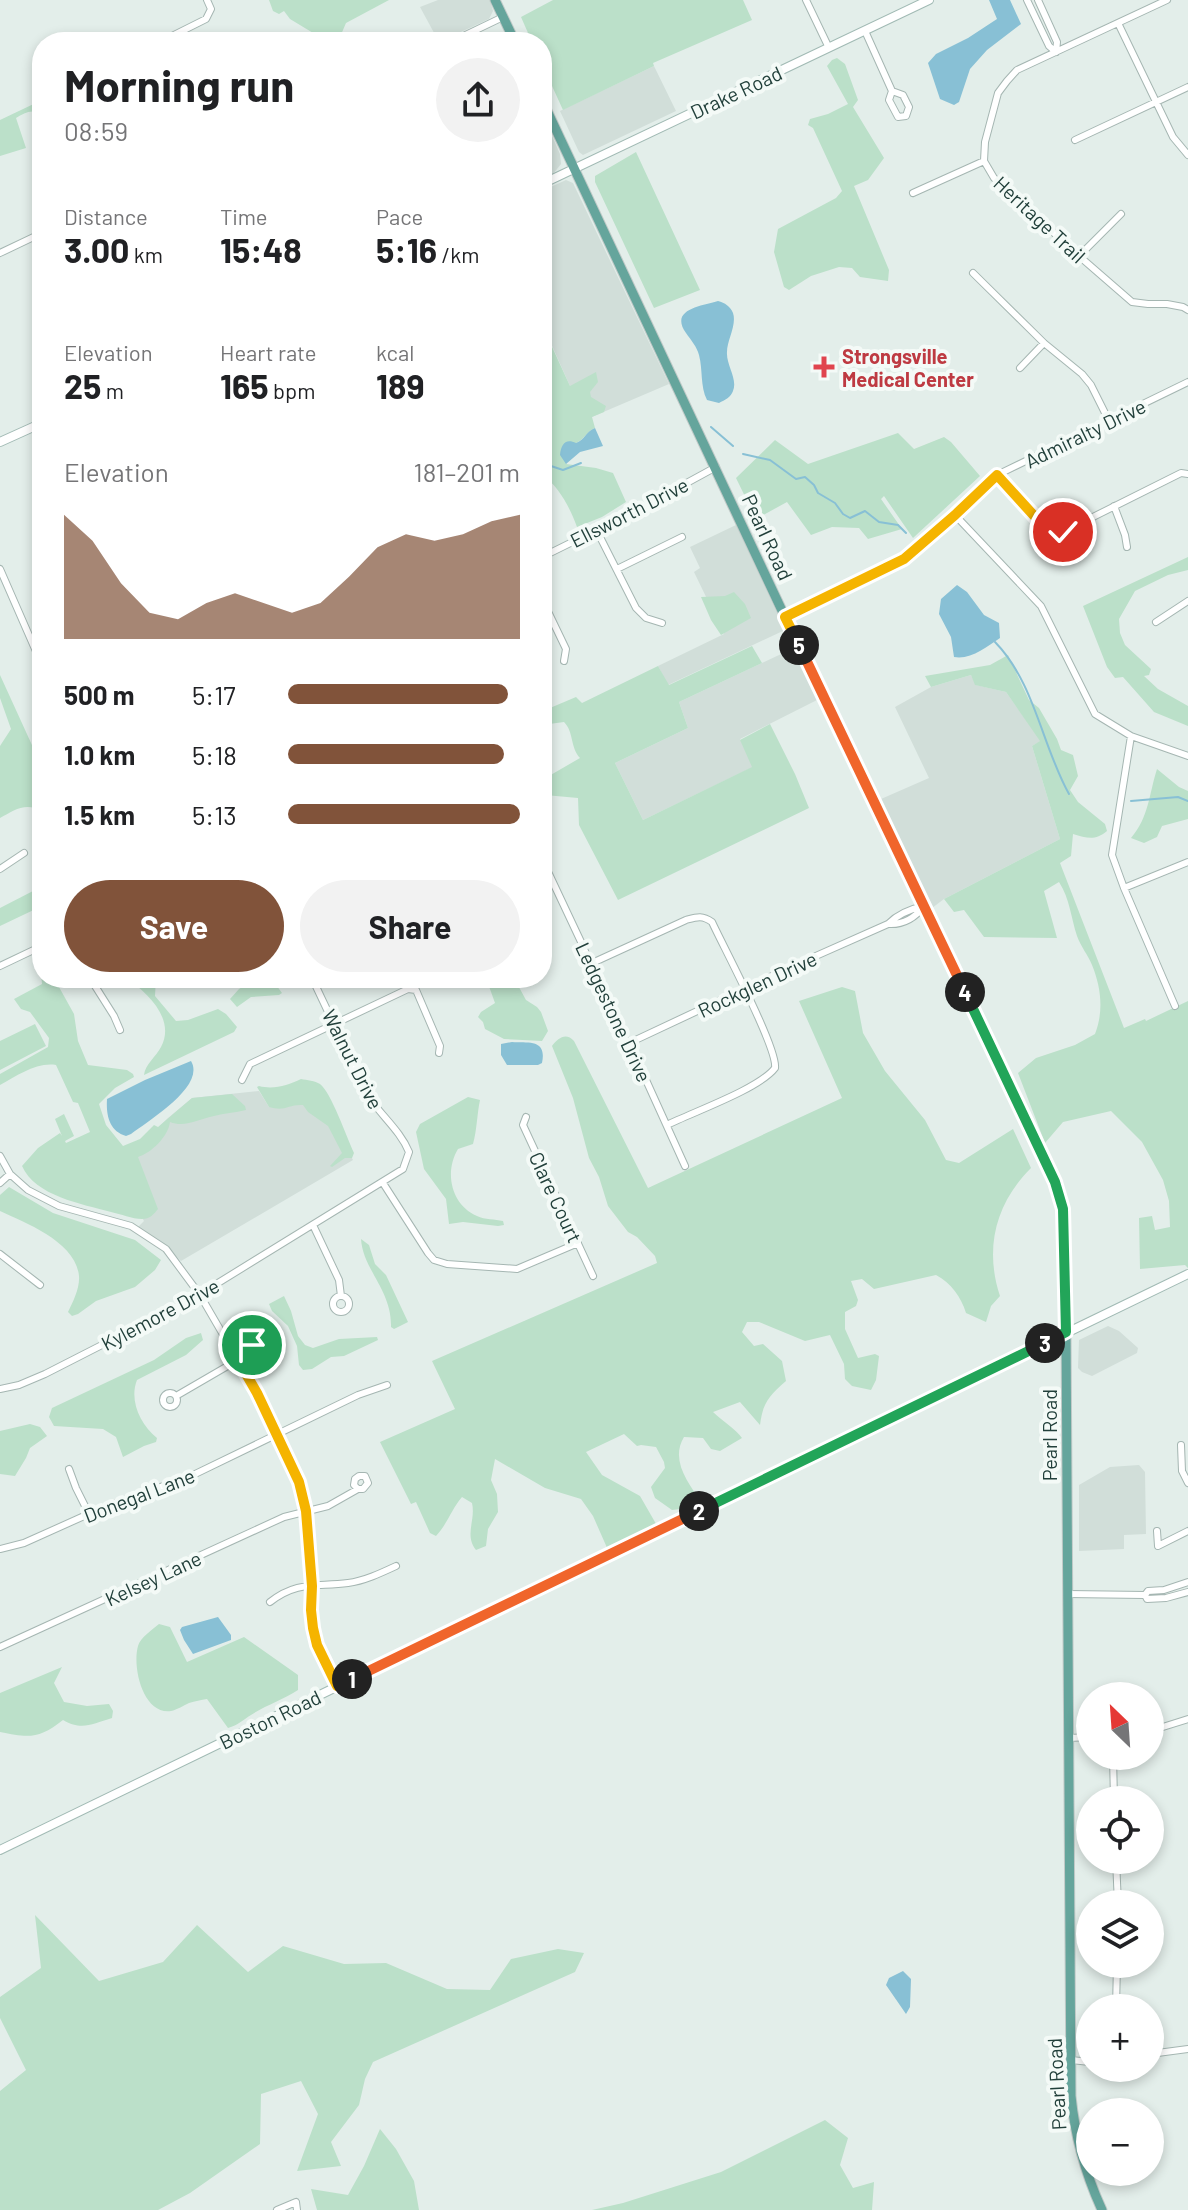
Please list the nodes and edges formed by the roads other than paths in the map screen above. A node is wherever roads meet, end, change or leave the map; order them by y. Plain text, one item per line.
1 (207, 0) edge
2 (495, 0) edge
3 (806, 0) edge
4 (929, 0) edge
5 (1027, 0) edge
6 (1038, 0) edge
7 (1167, 0) edge
8 (503, 17) junction
9 (1118, 23) junction
10 (865, 31) junction
11 (180, 32) edge
12 (472, 32) edge
13 (510, 32) edge
14 (829, 48) junction
15 (1056, 52) junction
16 (1188, 87) edge
17 (892, 91) dead end
18 (1155, 103) junction
19 (552, 121) edge
20 (1075, 140) dead end
21 (1188, 155) edge
22 (984, 161) junction
23 (575, 168) junction
24 (552, 179) edge
25 (913, 193) dead end
26 (1121, 214) dead end
27 (32, 238) edge
28 (0, 253) edge
29 (1079, 256) junction
30 (973, 273) dead end
31 (1188, 310) edge
32 (1044, 343) junction
33 (1020, 368) dead end
34 (1188, 382) edge
35 (1109, 421) junction
36 (32, 428) edge
37 (0, 442) edge
38 (716, 467) junction
39 (1188, 474) edge
40 (997, 475) junction
41 (1114, 506) junction
42 (955, 515) junction
43 (597, 531) junction
44 (682, 537) dead end
45 (1127, 547) dead end
46 (552, 552) edge
47 (0, 569) edge
48 (617, 569) junction
49 (1188, 601) edge
50 (785, 617) junction
51 (552, 620) edge
52 (1156, 622) dead end
53 (662, 623) dead end
54 (32, 642) edge
55 (564, 661) dead end
56 (1131, 736) junction
57 (1188, 756) edge
58 (24, 853) dead end
59 (1188, 862) edge
60 (0, 869) edge
61 (552, 881) edge
62 (1124, 888) junction
63 (924, 906) junction
64 (32, 951) edge
65 (590, 964) junction
66 (0, 966) edge
67 (96, 988) edge
68 (317, 988) edge
69 (745, 990) junction
70 (1175, 1006) dead end
71 (334, 1025) junction
72 (120, 1030) dead end
73 (627, 1044) junction
74 (439, 1053) dead end
75 (242, 1080) dead end
76 (526, 1117) dead end
77 (667, 1125) junction
78 (0, 1156) edge
79 (685, 1166) dead end
80 (10, 1174) junction
81 (0, 1183) edge
82 (383, 1183) junction
83 (313, 1225) junction
84 (578, 1243) junction
85 (0, 1254) edge
86 (1188, 1274) edge
87 (593, 1276) dead end
88 (40, 1285) dead end
89 (200, 1295) junction
90 (341, 1296) dead end
91 (1066, 1332) junction
92 (250, 1353) dead end
93 (238, 1360) junction
94 (387, 1385) dead end
95 (0, 1389) edge
96 (176, 1396) dead end
97 (276, 1435) junction
98 (1181, 1445) dead end
99 (69, 1469) dead end
100 (1188, 1483) edge
101 (358, 1489) dead end
102 (306, 1511) junction
103 (89, 1514) junction
104 (1157, 1531) dead end
105 (1188, 1531) edge
106 (0, 1549) edge
107 (396, 1566) dead end
108 (1188, 1582) edge
109 (312, 1586) junction
110 (1188, 1592) edge
111 (1068, 1594) junction
112 (1145, 1595) junction
113 (270, 1602) dead end
114 (0, 1647) edge
115 (337, 1686) junction
116 (1188, 1719) edge
117 (1164, 1727) edge
118 (1069, 1738) junction
119 (1076, 1738) edge
120 (0, 1850) edge
121 (1188, 2049) edge
122 (1164, 2052) edge
123 (1071, 2060) junction
124 (1076, 2061) edge
125 (277, 2210) edge
126 (297, 2210) edge
127 (1102, 2210) edge

1 - 11 street
2 - 8 main road
3 - 14 street
4 - 10 street, Drake Road
5 - 15 street
6 - 15 street
7 - 9 street
8 - 12 street
8 - 13 main road
9 - 15 street
9 - 18 street
10 - 14 street, Drake Road
10 - 17 street
14 - 23 street, Drake Road
15 - 22 street, Heritage Trail
16 - 18 street
18 - 20 street
18 - 21 street
19 - 23 main road, Pearl Road
22 - 25 street
22 - 29 street, Heritage Trail
23 - 24 street, Drake Road
23 - 38 main road, Pearl Road
26 - 29 street
27 - 28 street
29 - 31 street, Heritage Trail
30 - 32 street
32 - 33 street
32 - 35 street
34 - 35 street, Admiralty Drive
35 - 40 street, Admiralty Drive
36 - 37 street
38 - 43 street, Ellsworth Drive
38 - 50 main road, Pearl Road
39 - 41 street
40 - 41 street
40 - 42 street, Admiralty Drive
41 - 45 street
42 - 50 street, Admiralty Drive
42 - 56 street
43 - 46 street, Ellsworth Drive
43 - 48 street
44 - 48 street
47 - 54 street
48 - 53 street
49 - 52 street
50 - 63 main road, Pearl Road
51 - 55 street
56 - 57 street
56 - 62 street
58 - 60 street
59 - 62 street
61 - 65 street, Ledgestone Drive
62 - 70 street
63 - 69 street, Rockglen Drive
63 - 91 main road, Pearl Road
64 - 66 street
65 - 69 street
65 - 73 street, Ledgestone Drive
67 - 72 street
68 - 71 street, Walnut Drive
69 - 73 street, Rockglen Drive
69 - 77 street
71 - 74 street
71 - 75 street
71 - 82 street, Walnut Drive
73 - 77 street, Ledgestone Drive
76 - 84 street, Clare Court
77 - 79 street, Ledgestone Drive
78 - 80 street
80 - 81 street
80 - 89 street
82 - 83 street, Walnut Drive
82 - 84 street
83 - 89 street, Kylemore Drive
83 - 90 street
84 - 87 street, Clare Court
85 - 88 street
86 - 91 street, Boston Road
89 - 93 street
89 - 95 street, Kylemore Drive
91 - 111 main road, Pearl Road
91 - 115 street, Boston Road
92 - 93 street
93 - 96 street
93 - 97 street
94 - 97 street, Donegal Lane
97 - 102 street
97 - 103 street, Donegal Lane
98 - 100 street
99 - 103 street
101 - 102 street, Kelsey Lane
102 - 109 street
102 - 114 street, Kelsey Lane
103 - 106 street, Donegal Lane
104 - 105 street
107 - 109 street
108 - 112 street
109 - 113 street
109 - 115 street
110 - 112 street
111 - 112 street
111 - 118 main road, Pearl Road
115 - 120 street, Boston Road
116 - 117 street
118 - 119 street
118 - 123 main road, Pearl Road
121 - 122 street
123 - 124 street
123 - 127 main road, Pearl Road
125 - 126 street

